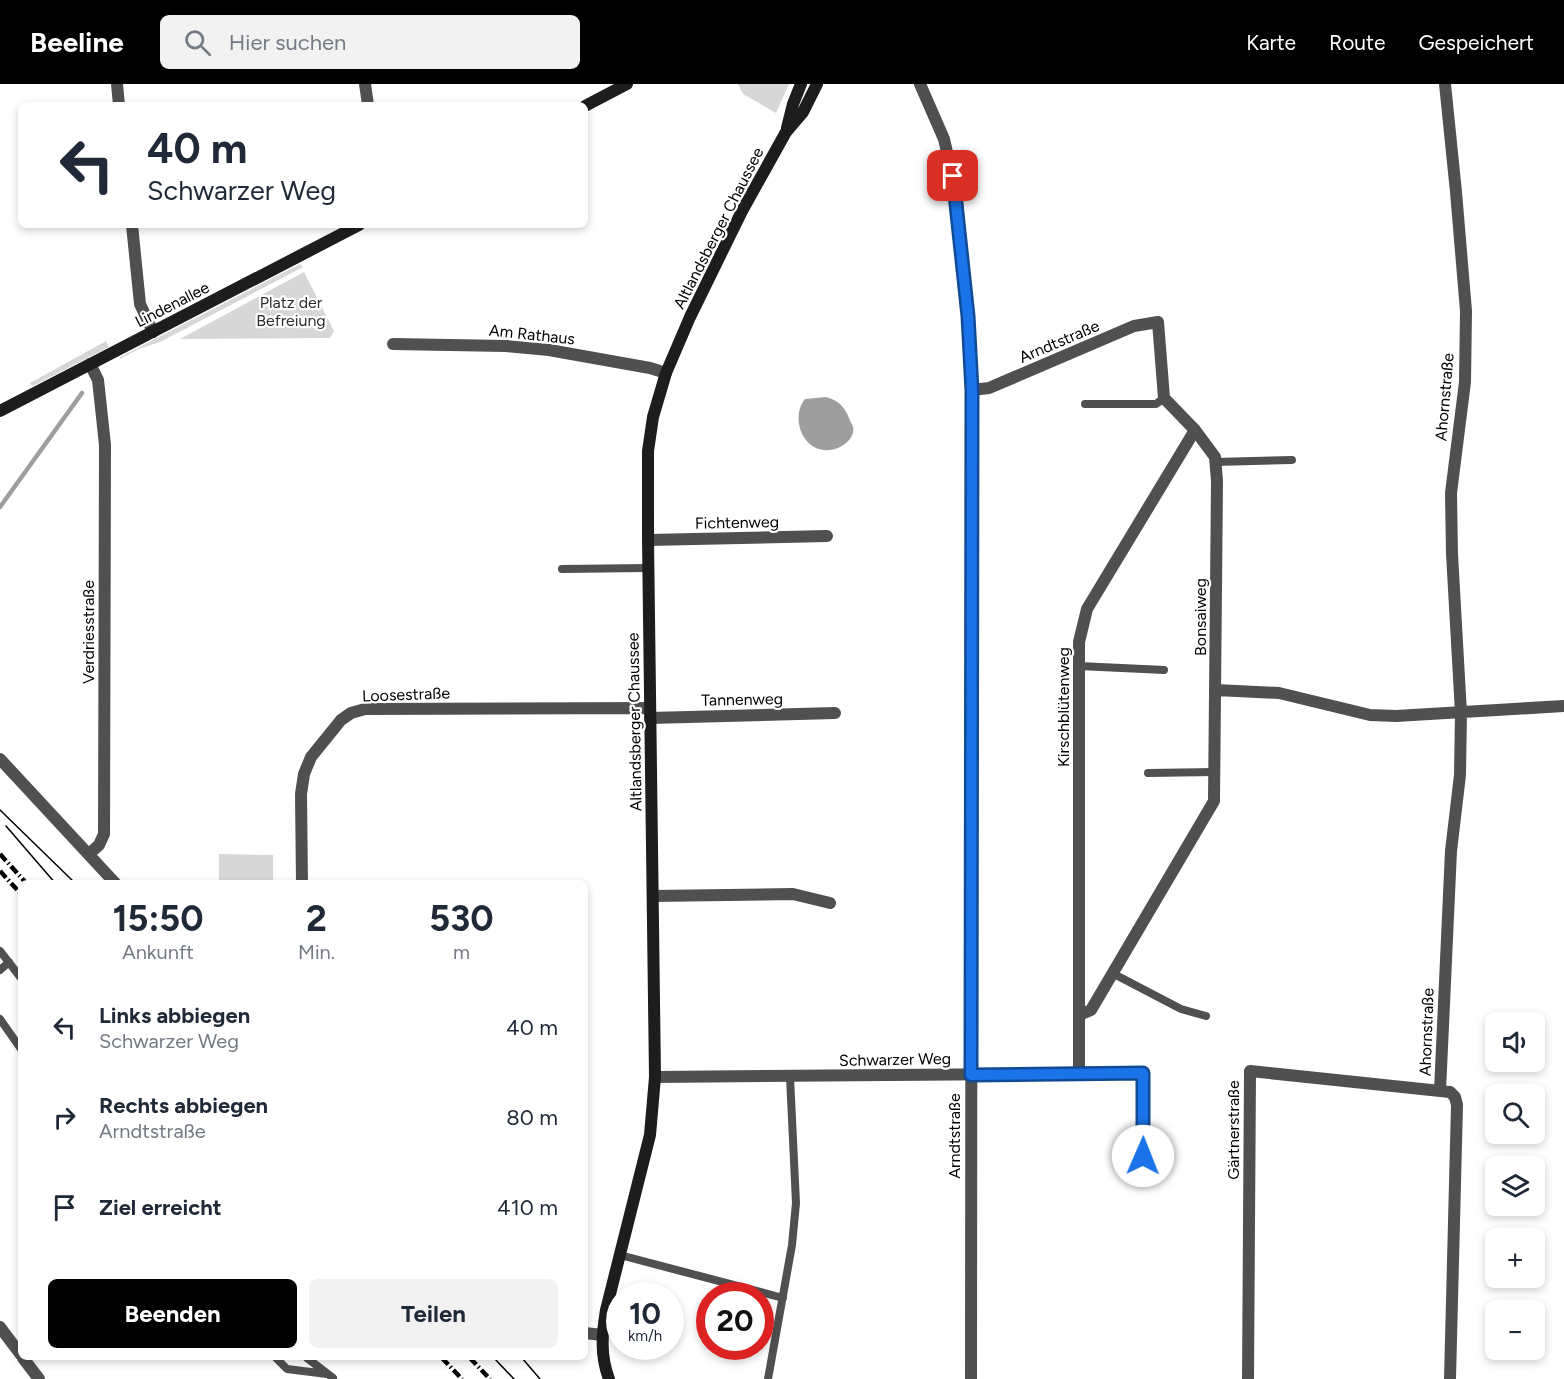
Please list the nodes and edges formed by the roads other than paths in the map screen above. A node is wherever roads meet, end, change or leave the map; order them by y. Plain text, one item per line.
1 (117, 84) edge
2 (365, 84) edge
3 (627, 84) edge
4 (801, 84) edge
5 (817, 84) edge
6 (920, 84) edge
7 (1445, 84) edge
8 (119, 102) edge
9 (368, 102) edge
10 (588, 104) edge
11 (786, 132) junction
12 (132, 228) edge
13 (353, 228) edge
14 (153, 332) junction
15 (393, 345) dead end
16 (90, 364) junction
17 (666, 373) junction
18 (972, 390) junction
19 (1164, 398) junction
20 (1085, 404) dead end
21 (0, 411) edge
22 (1195, 430) junction
23 (1292, 460) dead end
24 (1215, 462) junction
25 (827, 536) dead end
26 (648, 540) junction
27 (562, 568) dead end
28 (648, 568) junction
29 (1079, 666) junction
30 (1164, 670) dead end
31 (1216, 690) junction
32 (1564, 706) edge
33 (650, 713) junction
34 (835, 713) dead end
35 (1461, 713) junction
36 (0, 759) edge
37 (1215, 772) junction
38 (1148, 773) dead end
39 (89, 854) junction
40 (112, 880) edge
41 (302, 880) edge
42 (653, 896) junction
43 (830, 903) dead end
44 (0, 951) edge
45 (9, 963) junction
46 (0, 970) edge
47 (1112, 973) junction
48 (18, 974) edge
49 (1079, 1015) junction
50 (1206, 1017) dead end
51 (0, 1019) edge
52 (18, 1045) edge
53 (1143, 1073) joint
54 (1079, 1074) junction
55 (971, 1075) junction
56 (655, 1077) junction
57 (790, 1077) junction
58 (1440, 1091) junction
59 (1143, 1156) dead end
60 (620, 1255) junction
61 (783, 1298) junction
62 (0, 1327) edge
63 (588, 1333) edge
64 (602, 1335) junction
65 (18, 1351) edge
66 (25, 1360) edge
67 (278, 1360) edge
68 (310, 1360) edge
69 (330, 1376) edge
70 (39, 1379) edge
71 (609, 1379) edge
72 (768, 1379) edge
73 (971, 1379) edge
74 (1248, 1379) edge
75 (1450, 1379) edge

1 - 8 street
2 - 9 street
3 - 10 main road
4 - 11 main road, Altlandsberger Chaussee
5 - 11 main road, Altlandsberger Chaussee
6 - 18 street, Arndtstraße
7 - 35 street, Ahornstraße
11 - 17 main road, Altlandsberger Chaussee
12 - 14 street
13 - 14 main road, Lindenallee
14 - 16 main road, Lindenallee
15 - 17 street, Am Rathaus
16 - 21 main road, Lindenallee
16 - 39 street, Verdriesstraße
17 - 26 main road, Altlandsberger Chaussee
18 - 19 street, Arndtstraße
18 - 55 street, Arndtstraße
19 - 20 lane
19 - 22 street, Bonsaiweg
22 - 24 street, Bonsaiweg
22 - 29 street, Kirschblütenweg
23 - 24 lane
24 - 31 street, Bonsaiweg
25 - 26 street, Fichtenweg
26 - 28 main road, Altlandsberger Chaussee
27 - 28 lane
28 - 33 main road, Altlandsberger Chaussee
29 - 30 lane
29 - 49 street, Kirschblütenweg
31 - 35 street
31 - 37 street, Bonsaiweg
32 - 35 street
33 - 34 street, Tannenweg
33 - 41 street, Loosestraße
33 - 42 main road, Altlandsberger Chaussee
35 - 58 street, Ahornstraße
36 - 39 street
37 - 38 lane
37 - 47 street, Bonsaiweg
39 - 40 street
42 - 43 street
42 - 56 main road, Altlandsberger Chaussee
44 - 45 lane
45 - 46 lane
45 - 48 lane
47 - 49 street, Bonsaiweg
47 - 50 lane
49 - 54 street
51 - 52 lane
53 - 54 street, Schwarzer Weg
53 - 59 lane
54 - 55 street, Schwarzer Weg
55 - 57 street, Schwarzer Weg
55 - 73 street, Arndtstraße
56 - 57 street, Schwarzer Weg
56 - 60 main road, Altlandsberger Chaussee
57 - 61 lane
58 - 74 street, Gärtnerstraße
58 - 75 street, Ahornstraße
60 - 61 lane
60 - 64 main road, Altlandsberger Chaussee
61 - 72 lane
62 - 65 street
63 - 64 street
64 - 71 main road, Altlandsberger Chaussee
66 - 70 street
67 - 69 lane
68 - 69 lane

